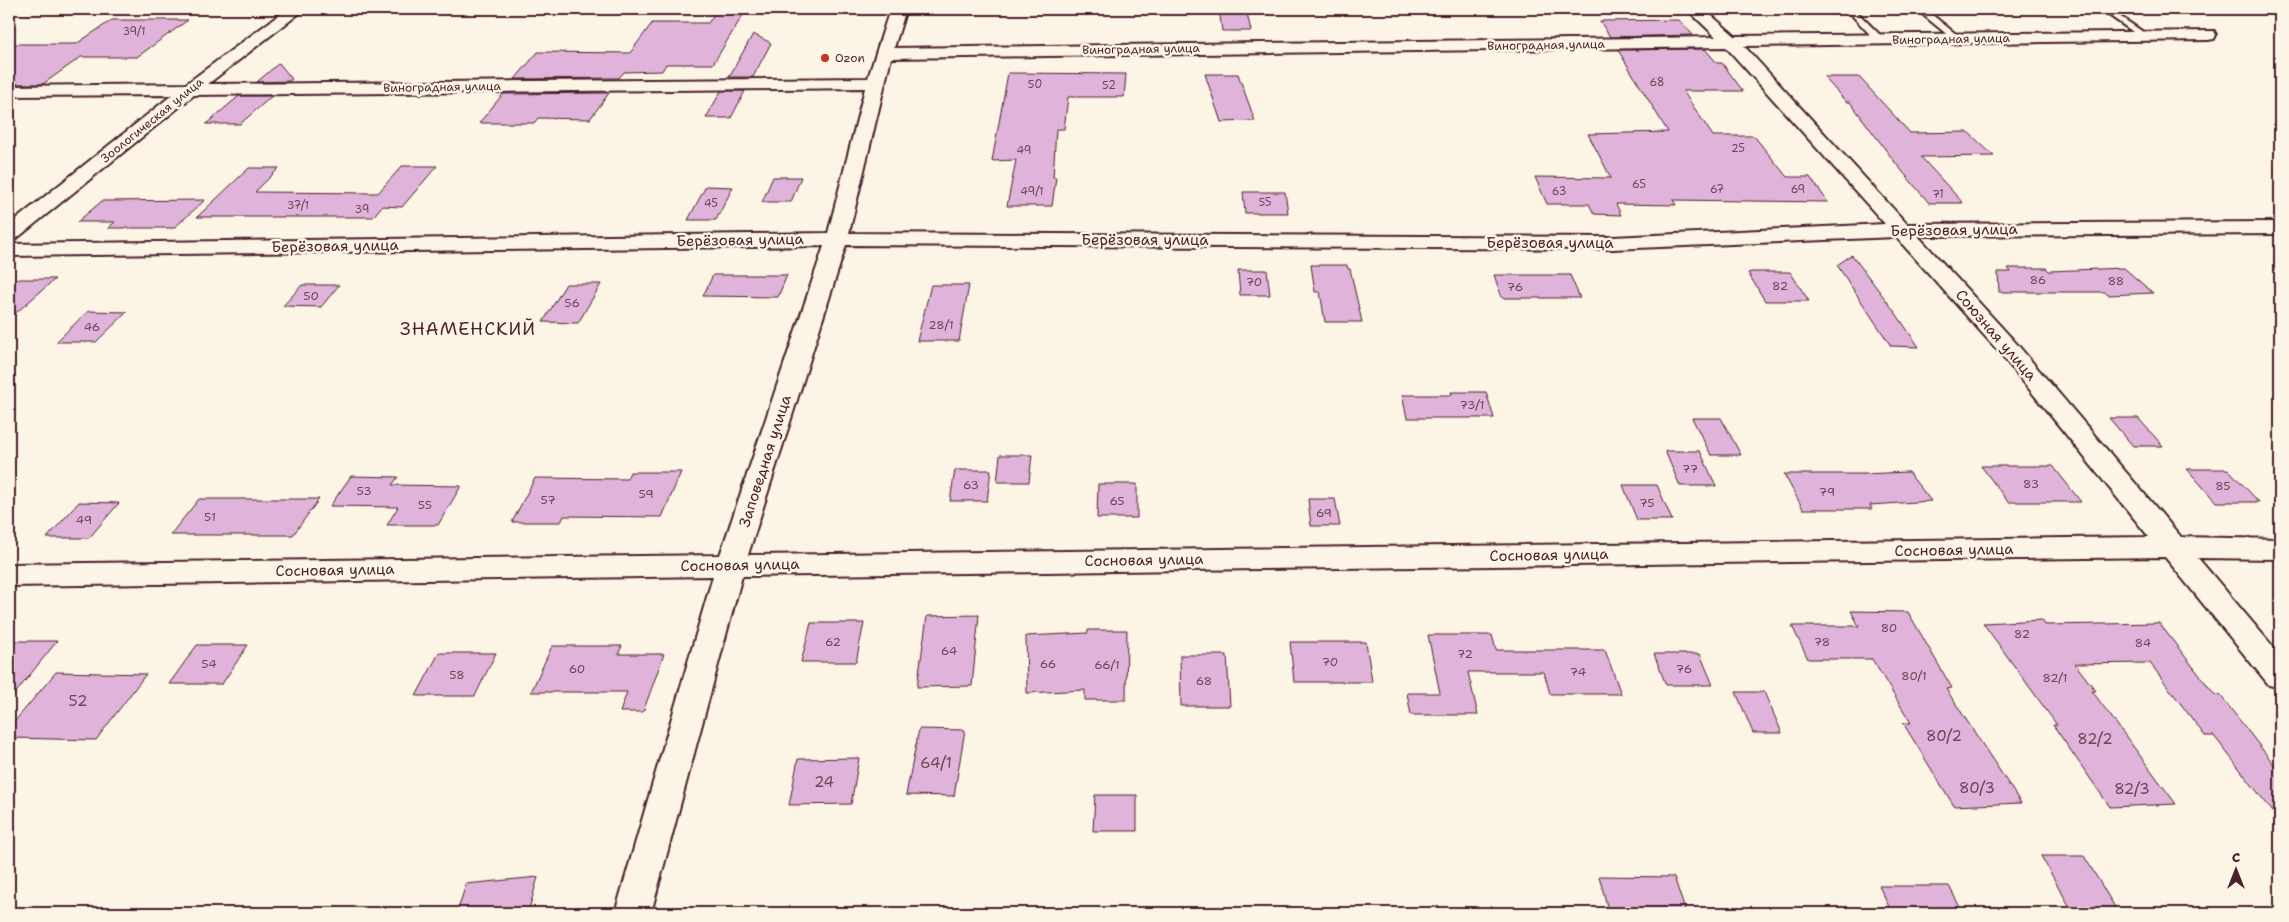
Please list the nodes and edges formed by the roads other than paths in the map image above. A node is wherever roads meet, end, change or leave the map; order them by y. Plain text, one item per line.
1 (297, 9) edge
2 (898, 9) edge
3 (1695, 9) edge
4 (1850, 9) edge
5 (1920, 9) edge
6 (2104, 9) edge
7 (2208, 35) dead end
8 (2145, 36) junction
9 (1958, 39) junction
10 (1880, 40) junction
11 (1731, 42) junction
12 (884, 53) junction
13 (874, 83) junction
14 (189, 90) junction
15 (9, 91) edge
16 (2280, 228) edge
17 (1902, 230) junction
18 (9, 235) edge
19 (837, 239) junction
20 (9, 250) edge
21 (2174, 548) junction
22 (2280, 549) edge
23 (731, 564) junction
24 (9, 575) edge
25 (2280, 676) edge
26 (633, 913) edge

1 - 14 street, Зоологическая улица
2 - 12 street, Заповедная улица
3 - 11 street, Союзная улица
4 - 10 lane
5 - 9 lane
6 - 8 lane
7 - 8 street, Виноградная улица
8 - 9 street, Виноградная улица
9 - 10 street, Виноградная улица
10 - 11 street, Виноградная улица
11 - 12 street, Виноградная улица
11 - 17 street, Союзная улица
12 - 13 street, Заповедная улица
13 - 14 street, Виноградная улица
13 - 19 street, Заповедная улица
14 - 15 street, Виноградная улица
14 - 18 street, Зоологическая улица
16 - 17 street, Берёзовая улица
17 - 19 street, Берёзовая улица
17 - 21 street, Союзная улица
19 - 20 street, Берёзовая улица
19 - 23 street, Заповедная улица
21 - 22 street, Сосновая улица
21 - 23 street, Сосновая улица
21 - 25 street, Союзная улица
23 - 24 street, Сосновая улица
23 - 26 street, Заповедная улица

